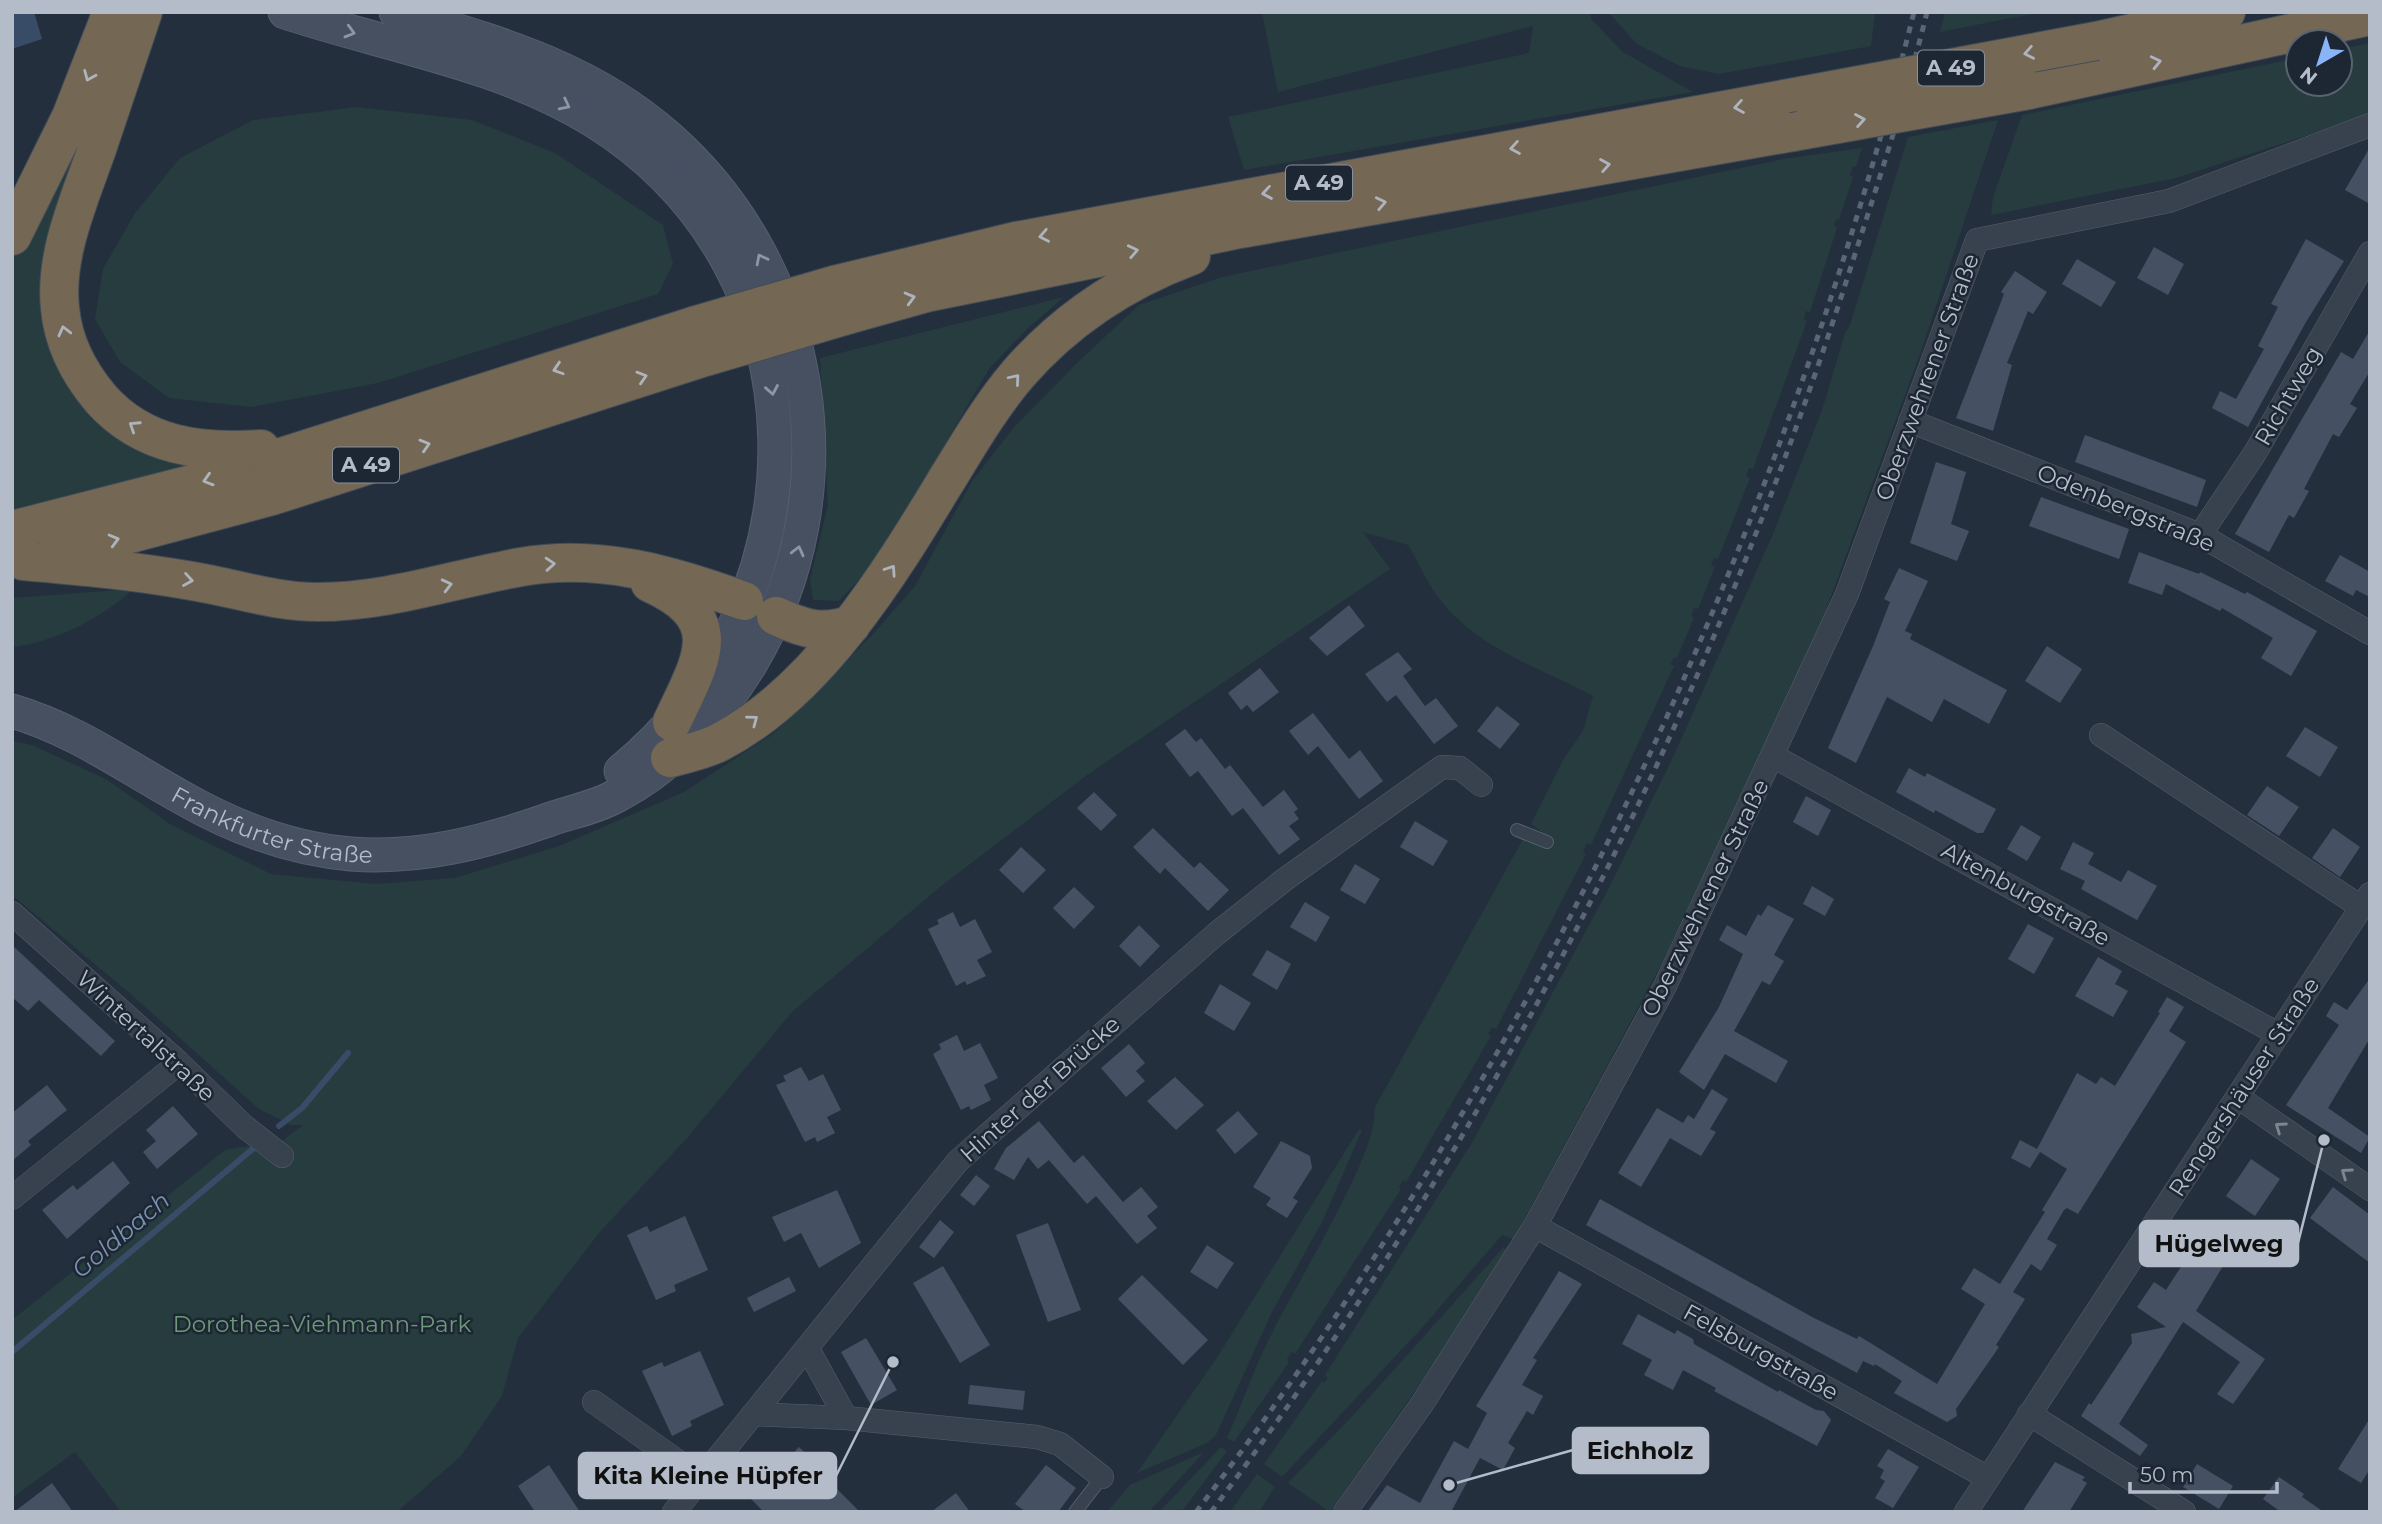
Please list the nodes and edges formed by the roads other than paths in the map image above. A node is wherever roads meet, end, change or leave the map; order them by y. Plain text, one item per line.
1 (112, 12) edge
2 (142, 12) edge
3 (174, 12) edge
4 (285, 12) edge
5 (396, 12) edge
6 (2226, 12) edge
7 (2370, 16) edge
8 (2093, 59) junction
9 (122, 75) junction
10 (2370, 125) edge
11 (1290, 222) junction
12 (12, 236) edge
13 (2370, 253) edge
14 (839, 301) junction
15 (699, 342) junction
16 (1910, 421) junction
17 (320, 445) junction
18 (2200, 536) junction
19 (16, 551) edge
20 (607, 564) junction
21 (760, 608) junction
22 (851, 625) junction
23 (2370, 633) edge
24 (12, 711) edge
25 (2101, 735) dead end
26 (671, 740) junction
27 (1773, 756) junction
28 (1480, 785) dead end
29 (1517, 830) dead end
30 (1547, 842) dead end
31 (2366, 900) edge
32 (15, 920) edge
33 (2278, 1034) junction
34 (179, 1063) junction
35 (2238, 1097) junction
36 (282, 1156) dead end
37 (2370, 1189) edge
38 (12, 1198) edge
39 (1535, 1226) junction
40 (808, 1349) junction
41 (594, 1402) dead end
42 (753, 1414) junction
43 (2029, 1414) junction
44 (846, 1418) junction
45 (1102, 1477) joint
46 (701, 1478) junction
47 (1988, 1478) junction
48 (674, 1512) edge
49 (1075, 1512) edge
50 (1345, 1512) edge
51 (1966, 1512) edge
52 (2184, 1512) edge

1 -> 12 highway
2 - 9 highway
3 - 9 highway
4 -> 21 main road
21 -> 5 main road
6 - 8 highway, A 49
8 -> 7 highway, A 49
11 -> 8 highway, A 49, bridge
8 -> 14 highway, A 49, bridge
17 -> 9 highway
10 - 16 street, Oberzwehrener Straße
14 -> 11 highway, A 49
22 -> 11 highway
13 - 18 street, Richtweg
14 - 15 highway, A 49, bridge
15 -> 17 highway, A 49
19 -> 15 highway, A 49
16 - 18 street, Odenbergstraße
16 - 27 street, Oberzwehrener Straße
17 -> 19 highway, A 49
18 - 23 street, Odenbergstraße
19 -> 20 highway
20 - 21 highway
20 - 26 highway
21 - 22 highway
21 - 26 main road, Frankfurter Straße
26 -> 22 highway
24 - 26 main road, Frankfurter Straße
25 - 31 street, Rengershäuser Straße
27 - 33 street, Altenburgstraße
27 - 39 street, Oberzwehrener Straße
28 - 40 street, Hinter der Brücke
29 - 30 lane
31 - 33 street, Rengershäuser Straße
32 - 34 street, Wintertalstraße
33 - 35 street, Rengershäuser Straße
34 - 36 street, Wintertalstraße
34 - 38 street
37 -> 35 street
35 - 43 street, Rengershäuser Straße
39 - 47 street, Felsburgstraße
39 - 50 street, Oberzwehrener Straße
40 - 42 street, Hinter der Brücke
40 - 44 street
41 - 46 street
42 - 44 street
42 - 46 street, Hinter der Brücke
43 - 47 street, Rengershäuser Straße
43 - 52 street
44 - 45 street
45 - 49 lane
46 - 48 street, Hinter der Brücke
47 - 51 street, Rengershäuser Straße

